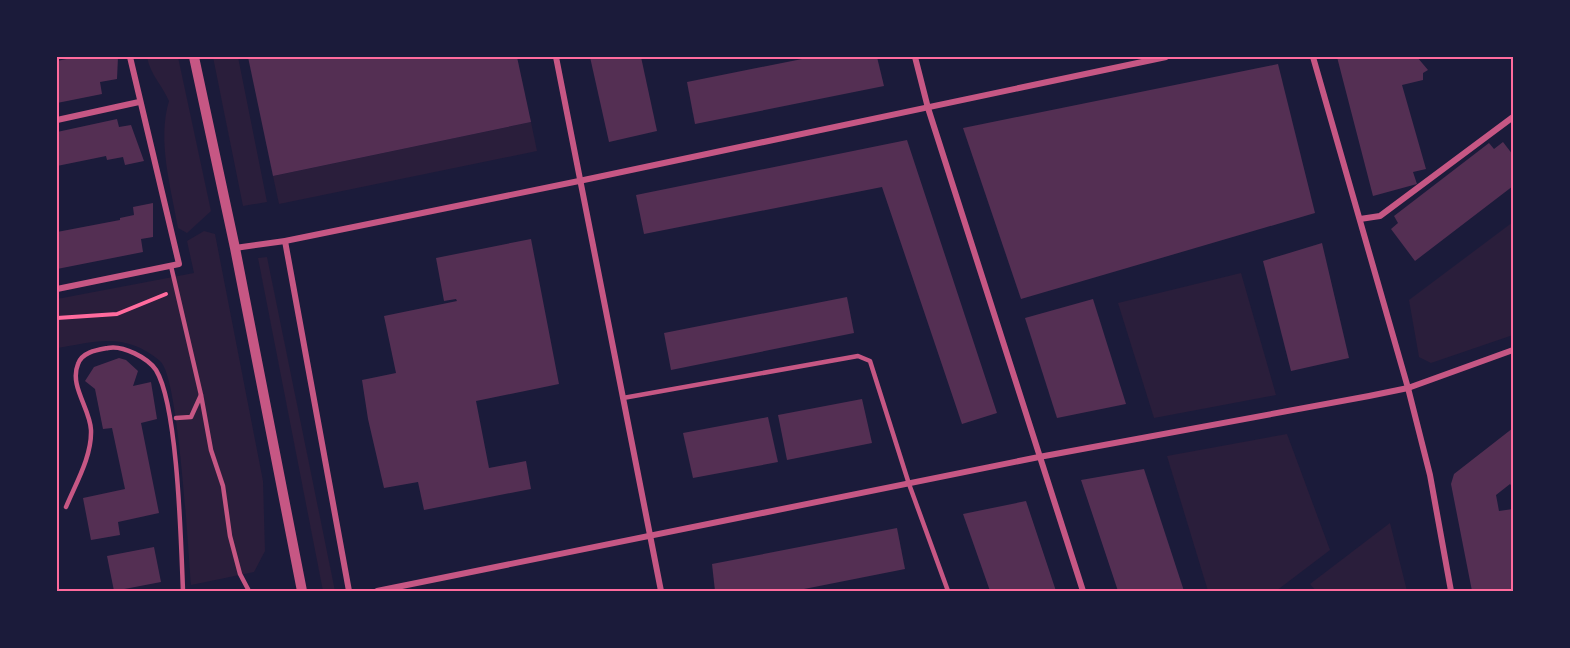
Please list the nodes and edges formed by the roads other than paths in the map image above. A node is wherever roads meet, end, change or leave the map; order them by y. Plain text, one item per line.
1 (130, 57) edge
2 (194, 57) edge
3 (556, 57) edge
4 (915, 57) edge
5 (1166, 57) edge
6 (1314, 57) edge
7 (139, 102) junction
8 (928, 108) junction
9 (1513, 117) edge
10 (57, 120) edge
11 (579, 181) junction
12 (1360, 219) junction
13 (285, 241) junction
14 (235, 248) junction
15 (171, 266) junction
16 (57, 289) edge
17 (1513, 350) edge
18 (1408, 388) junction
19 (201, 395) junction
20 (623, 398) junction
21 (176, 418) dead end
22 (1039, 457) junction
23 (909, 484) junction
24 (66, 507) dead end
25 (651, 537) junction
26 (183, 591) edge
27 (249, 591) edge
28 (302, 591) edge
29 (349, 591) edge
30 (377, 591) edge
31 (662, 591) edge
32 (948, 591) edge
33 (1083, 591) edge
34 (1451, 591) edge

1 - 7 street
2 - 14 street
3 - 11 street
4 - 8 street
5 - 8 street
6 - 12 street
7 - 10 street
7 - 15 street
8 - 11 street
8 - 22 street
9 - 12 street
11 - 13 street
11 - 20 street
12 - 18 street
13 - 14 street
13 - 29 street
14 - 28 street
15 - 16 street
15 - 19 lane
17 - 18 street
18 - 22 street
18 - 34 street
19 - 21 lane
19 - 27 lane
20 - 23 lane
20 - 25 street
22 - 23 street
22 - 33 street
23 - 25 street
23 - 32 lane
24 - 26 lane
25 - 30 street
25 - 31 street

